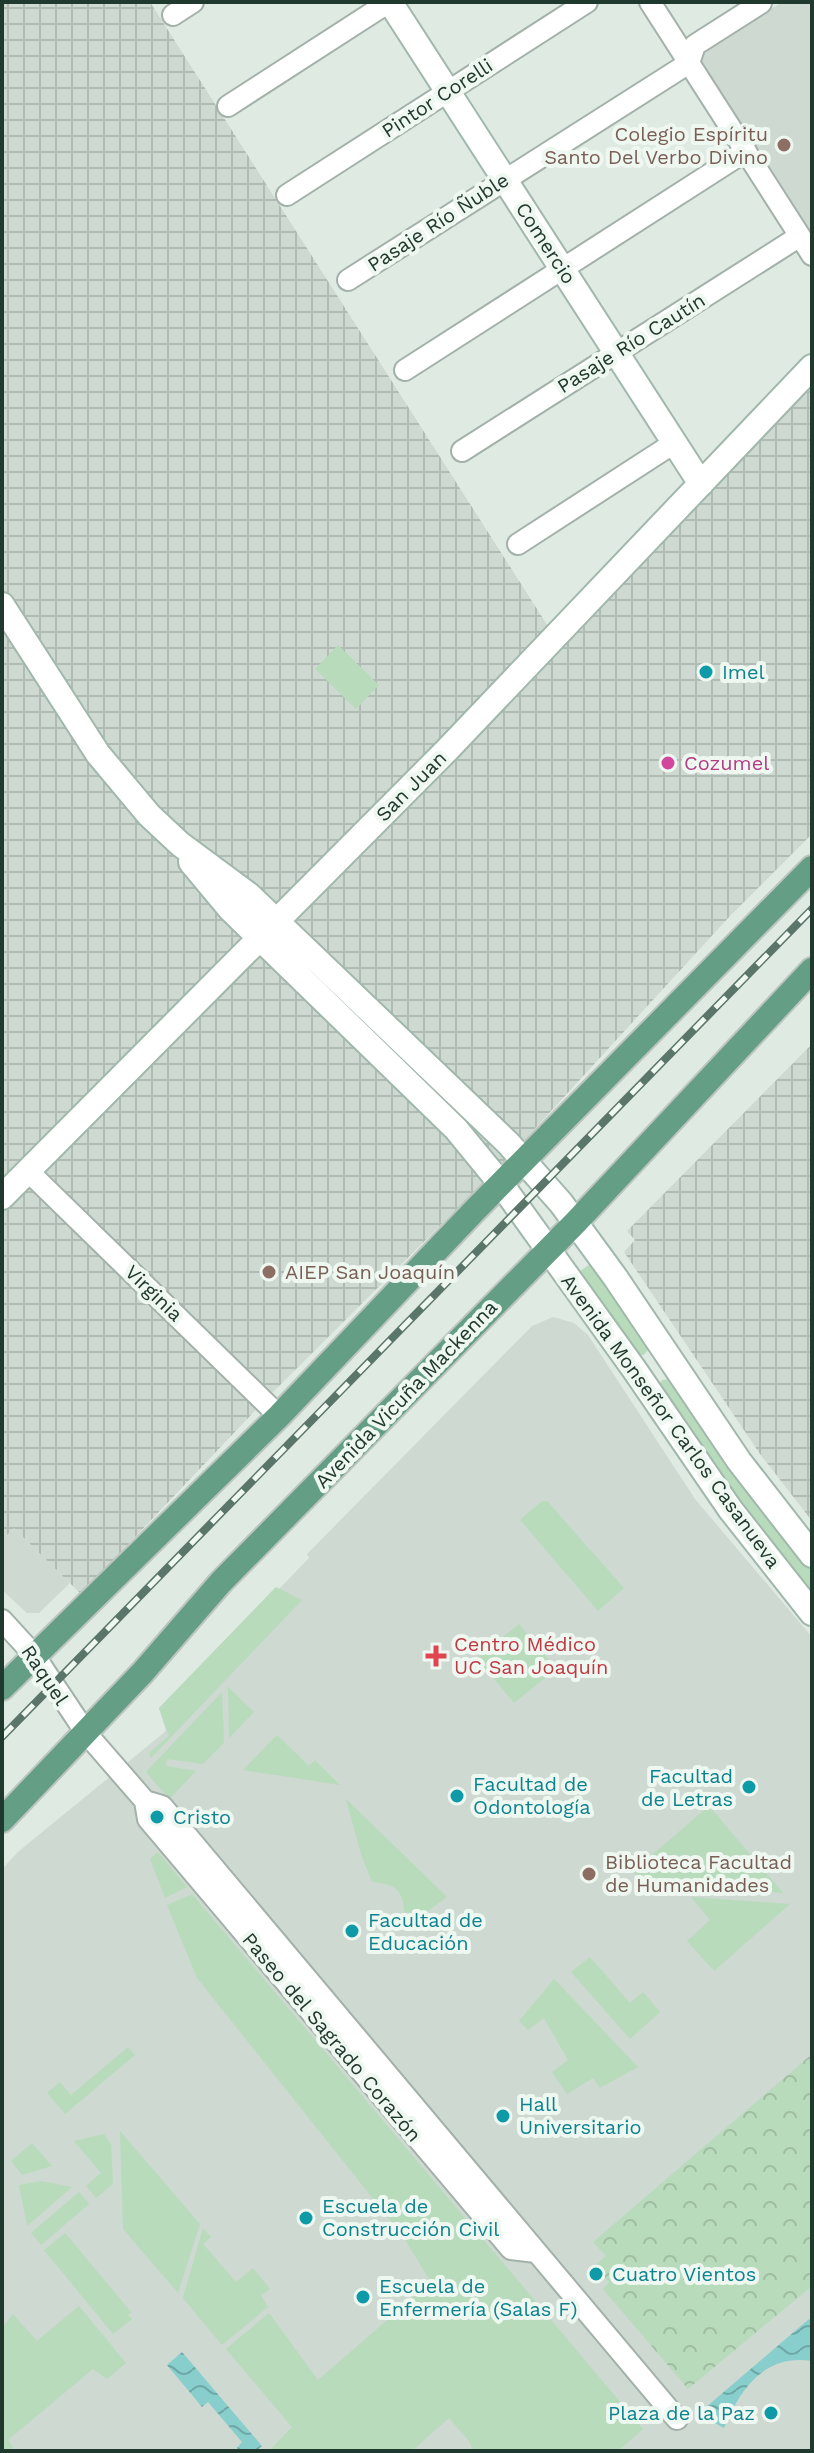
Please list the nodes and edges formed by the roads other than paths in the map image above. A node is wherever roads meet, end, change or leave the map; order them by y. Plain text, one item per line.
1 (193, 2) edge
2 (390, 2) edge
3 (587, 2) edge
4 (650, 2) edge
5 (761, 3) edge
6 (173, 15) dead end
7 (689, 63) junction
8 (448, 92) junction
9 (228, 106) dead end
10 (746, 151) junction
11 (505, 180) junction
12 (287, 195) dead end
13 (800, 236) junction
14 (812, 255) edge
15 (562, 269) junction
16 (348, 280) dead end
17 (616, 353) junction
18 (812, 367) edge
19 (405, 370) dead end
20 (674, 443) junction
21 (462, 451) dead end
22 (701, 484) junction
23 (518, 544) dead end
24 (2, 605) edge
25 (812, 868) edge
26 (268, 930) junction
27 (812, 970) edge
28 (524, 1162) junction
29 (28, 1171) junction
30 (501, 1184) junction
31 (2, 1197) edge
32 (568, 1213) junction
33 (547, 1251) junction
34 (279, 1416) junction
35 (812, 1555) edge
36 (812, 1613) edge
37 (2, 1620) edge
38 (34, 1655) junction
39 (2, 1688) edge
40 (86, 1733) junction
41 (2, 1820) edge
42 (677, 2419) dead end

1 - 6 street
2 - 8 main road, Comercio
2 - 9 street
3 - 8 street, Pintor Corelli
4 - 7 street
5 - 7 street, Pasaje Río Ñuble
7 - 10 street
7 - 11 street, Pasaje Río Ñuble
8 - 11 main road, Comercio
8 - 12 street, Pintor Corelli
10 - 13 street
10 - 15 street
11 - 15 main road, Comercio
11 - 16 street, Pasaje Río Ñuble
13 - 14 street
13 - 17 street, Pasaje Río Cautín
15 - 17 main road, Comercio
15 - 19 street
17 - 20 main road, Comercio
17 - 21 street, Pasaje Río Cautín
18 - 22 main road, San Juan
20 - 22 main road, Comercio
20 - 23 street
22 - 26 main road, San Juan
24 - 26 main road
25 - 28 main road
26 - 28 main road, Avenida Monseñor Carlos Casanueva
26 - 29 main road, San Juan
26 - 30 main road, Avenida Monseñor Carlos Casanueva
27 - 32 main road, Avenida Vicuña Mackenna
28 - 30 main road
28 - 32 main road, Avenida Monseñor Carlos Casanueva
29 - 31 main road, San Juan
29 - 34 street, Virginia
30 - 33 main road, Avenida Monseñor Carlos Casanueva
30 - 34 main road
32 - 33 main road, Avenida Vicuña Mackenna
32 - 35 main road, Avenida Monseñor Carlos Casanueva
33 - 36 main road, Avenida Monseñor Carlos Casanueva
33 - 40 main road, Avenida Vicuña Mackenna
34 - 38 main road
37 - 38 street, Raquel
38 - 39 main road
38 - 40 street, Raquel
40 - 41 main road, Avenida Vicuña Mackenna
40 - 42 street, Paseo del Sagrado Corazón

